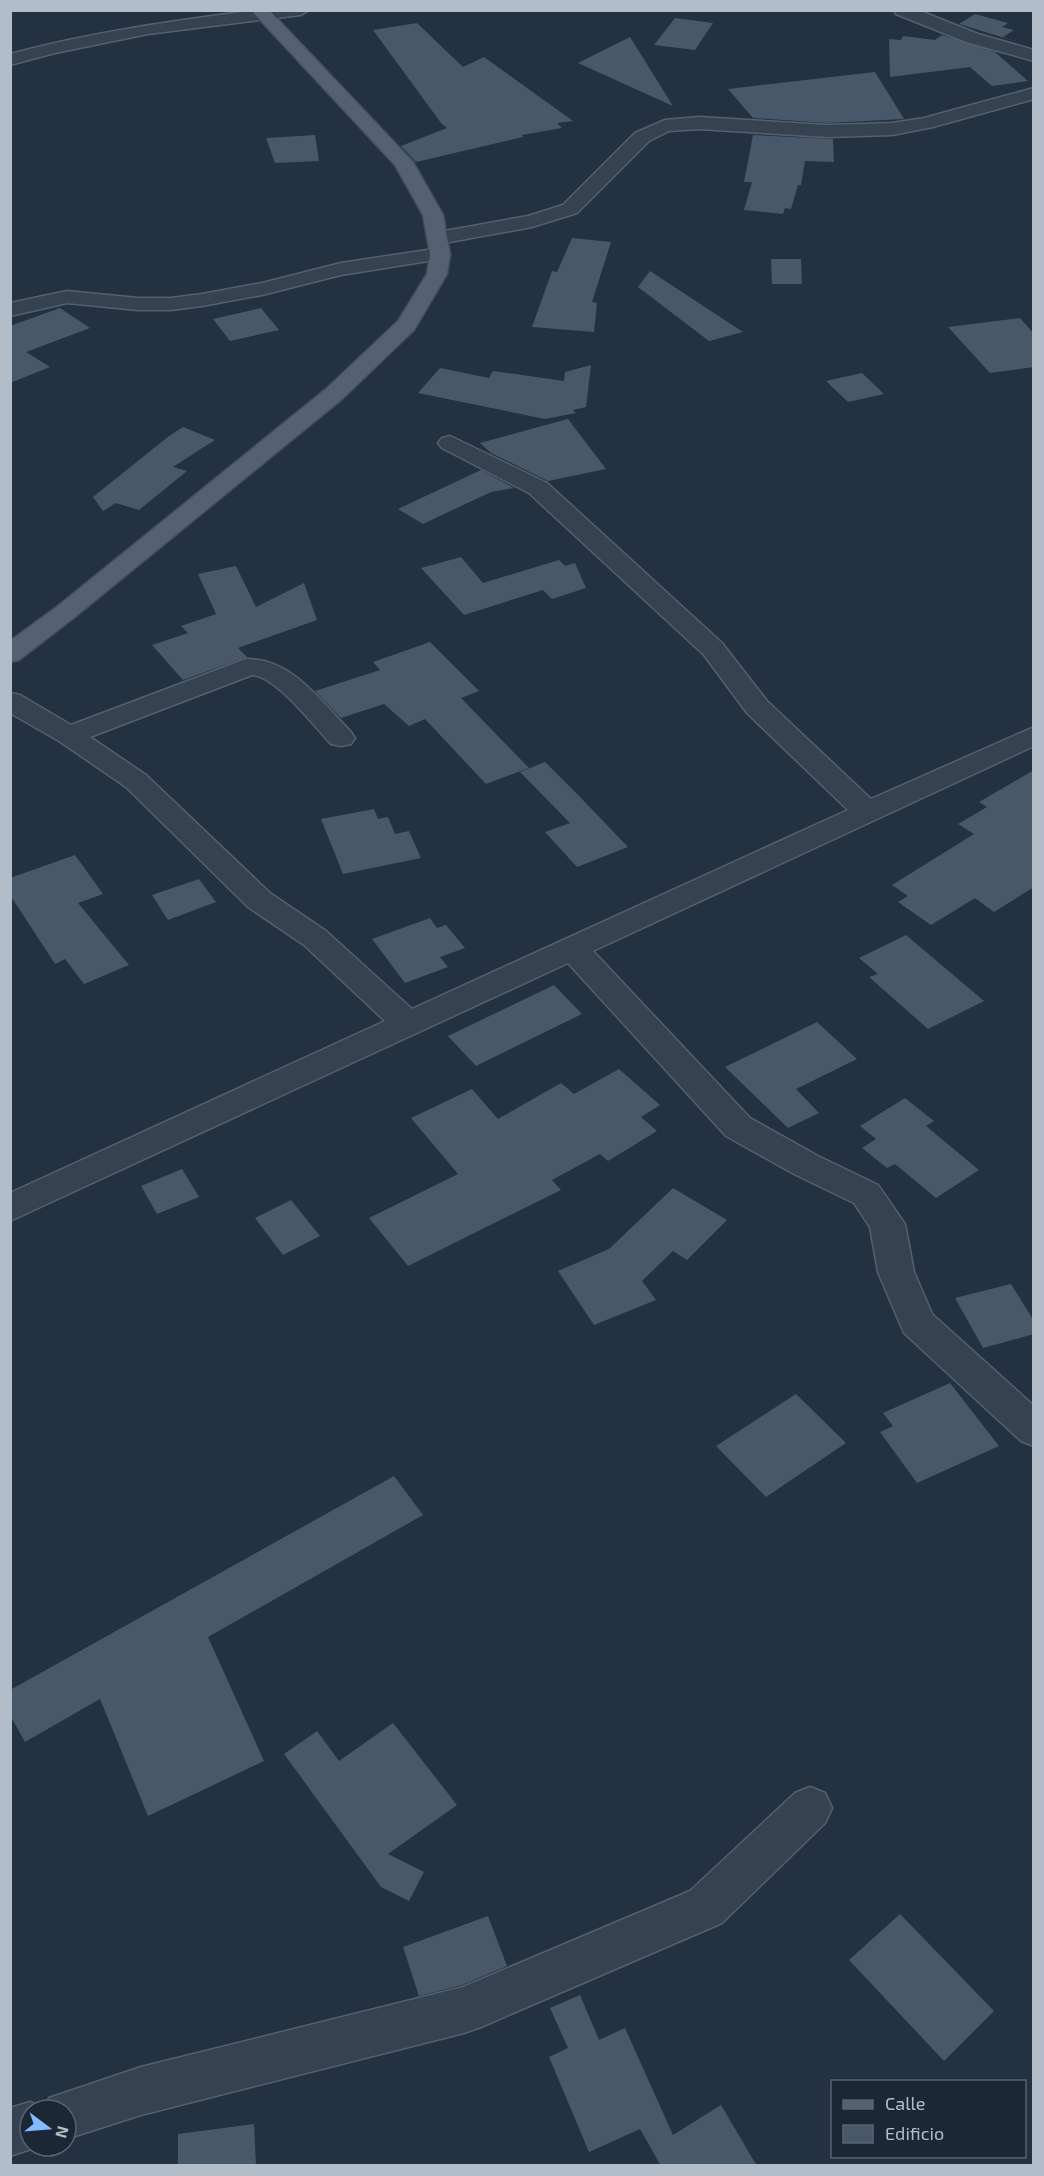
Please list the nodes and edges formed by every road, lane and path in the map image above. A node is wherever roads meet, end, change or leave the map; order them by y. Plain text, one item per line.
1 (301, 10) edge
2 (902, 10) edge
3 (261, 13) edge
4 (1034, 56) edge
5 (10, 60) edge
6 (1034, 93) edge
7 (440, 246) junction
8 (10, 310) edge
9 (450, 443) dead end
10 (10, 654) edge
11 (10, 701) edge
12 (69, 735) junction
13 (1034, 735) edge
14 (341, 738) dead end
15 (866, 811) junction
16 (572, 948) junction
17 (408, 1024) junction
18 (10, 1208) edge
19 (1034, 1430) edge
20 (810, 1808) dead end
21 (78, 2111) edge

1 - 3 street
2 - 4 street
3 - 5 street
3 - 7 main road
6 - 7 street
7 - 8 street
7 - 10 main road
9 - 15 street
11 - 12 street
12 - 14 street
12 - 17 street
13 - 15 street
15 - 16 street
16 - 17 street
16 - 19 street
17 - 18 street
20 - 21 street

